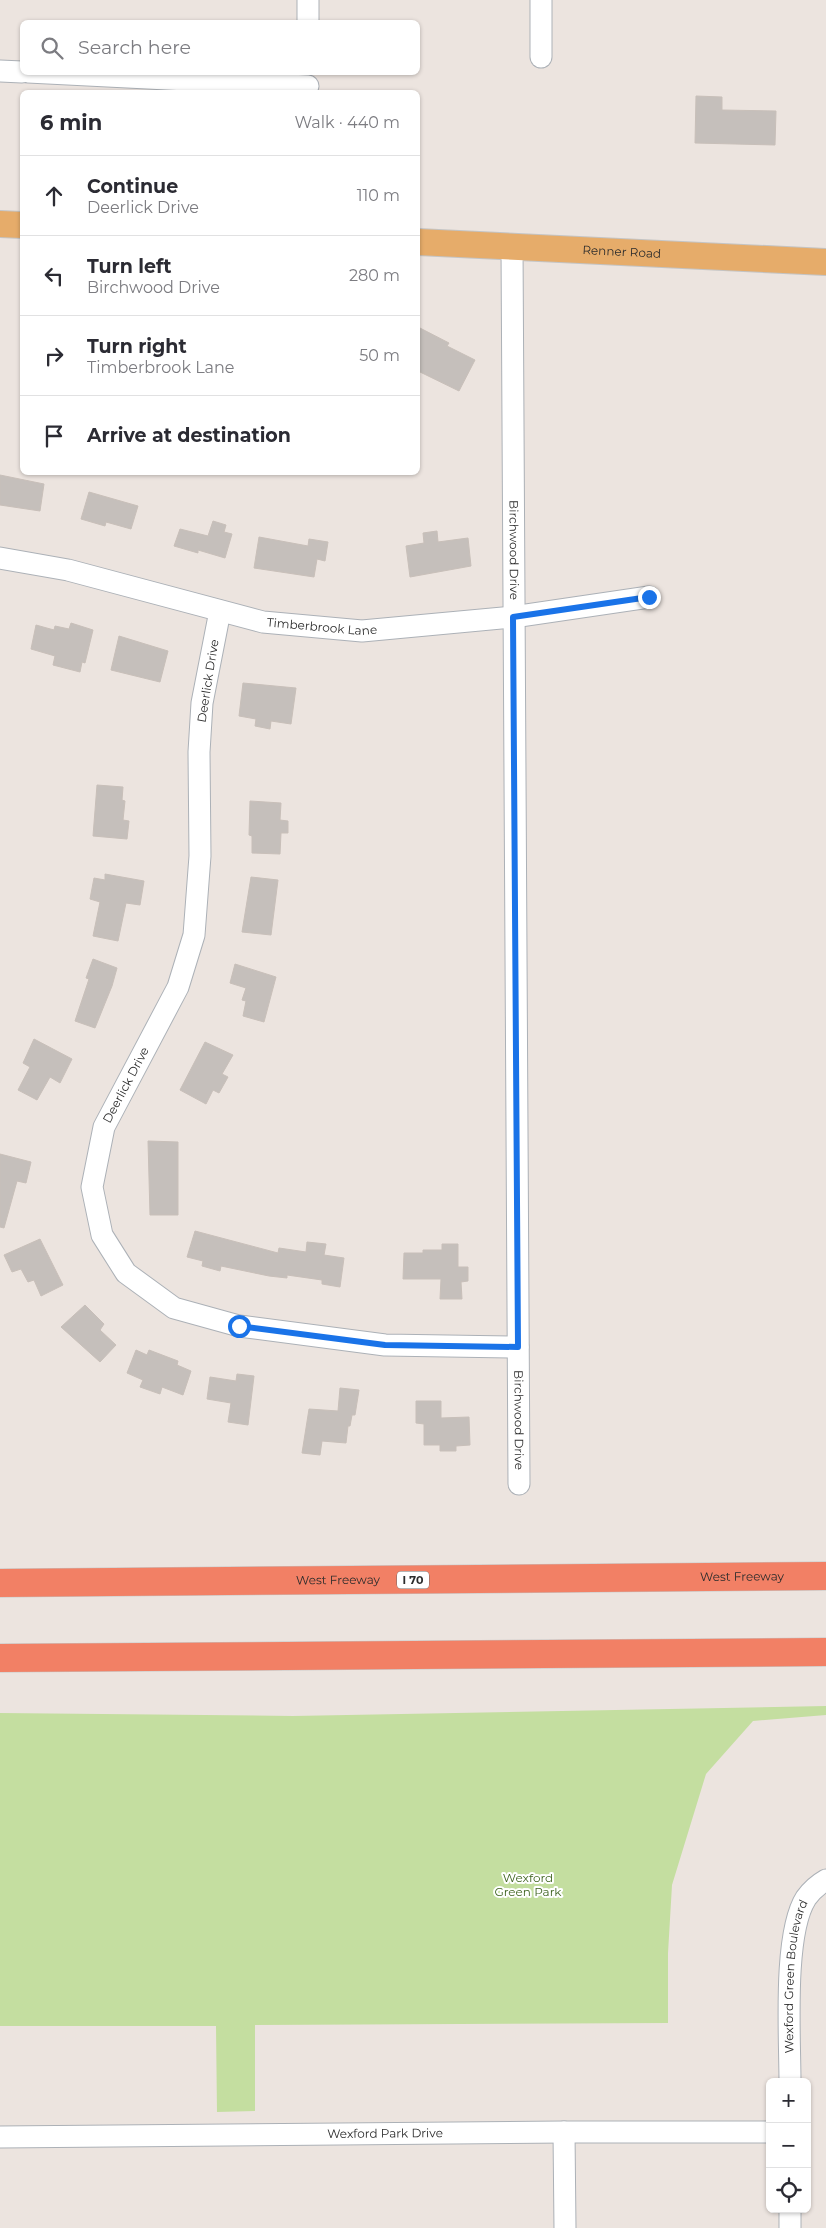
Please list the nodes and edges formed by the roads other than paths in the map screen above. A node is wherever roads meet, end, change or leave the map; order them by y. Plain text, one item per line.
1 (308, 0) edge
2 (541, 0) edge
3 (308, 20) edge
4 (541, 57) dead end
5 (0, 71) edge
6 (20, 72) edge
7 (98, 75) edge
8 (308, 84) edge
9 (0, 224) edge
10 (20, 225) edge
11 (420, 242) edge
12 (512, 246) junction
13 (826, 262) edge
14 (0, 558) edge
15 (649, 597) dead end
16 (220, 611) junction
17 (513, 617) junction
18 (518, 1347) junction
19 (519, 1484) dead end
20 (826, 1576) edge
21 (0, 1583) edge
22 (826, 1652) edge
23 (0, 1658) edge
24 (826, 1880) edge
25 (790, 2078) edge
26 (564, 2132) junction
27 (766, 2132) edge
28 (0, 2137) edge
29 (790, 2213) edge
30 (565, 2228) edge
31 (790, 2228) edge

1 - 3 street
2 - 4 street
5 - 6 street
7 - 8 street
9 - 10 main road
11 - 12 main road, Renner Road
12 - 13 main road, Renner Road
12 - 17 street, Birchwood Drive
14 - 16 street, Timberbrook Lane
15 - 17 street, Timberbrook Lane
16 - 17 street, Timberbrook Lane
16 - 18 street, Deerlick Drive
17 - 18 street, Birchwood Drive
18 - 19 street, Birchwood Drive
20 - 21 highway, West Freeway / I 70
22 - 23 highway
24 - 25 street, Wexford Green Boulevard
26 - 27 street, Wexford Park Drive
26 - 28 street, Wexford Park Drive
26 - 30 street
29 - 31 street

